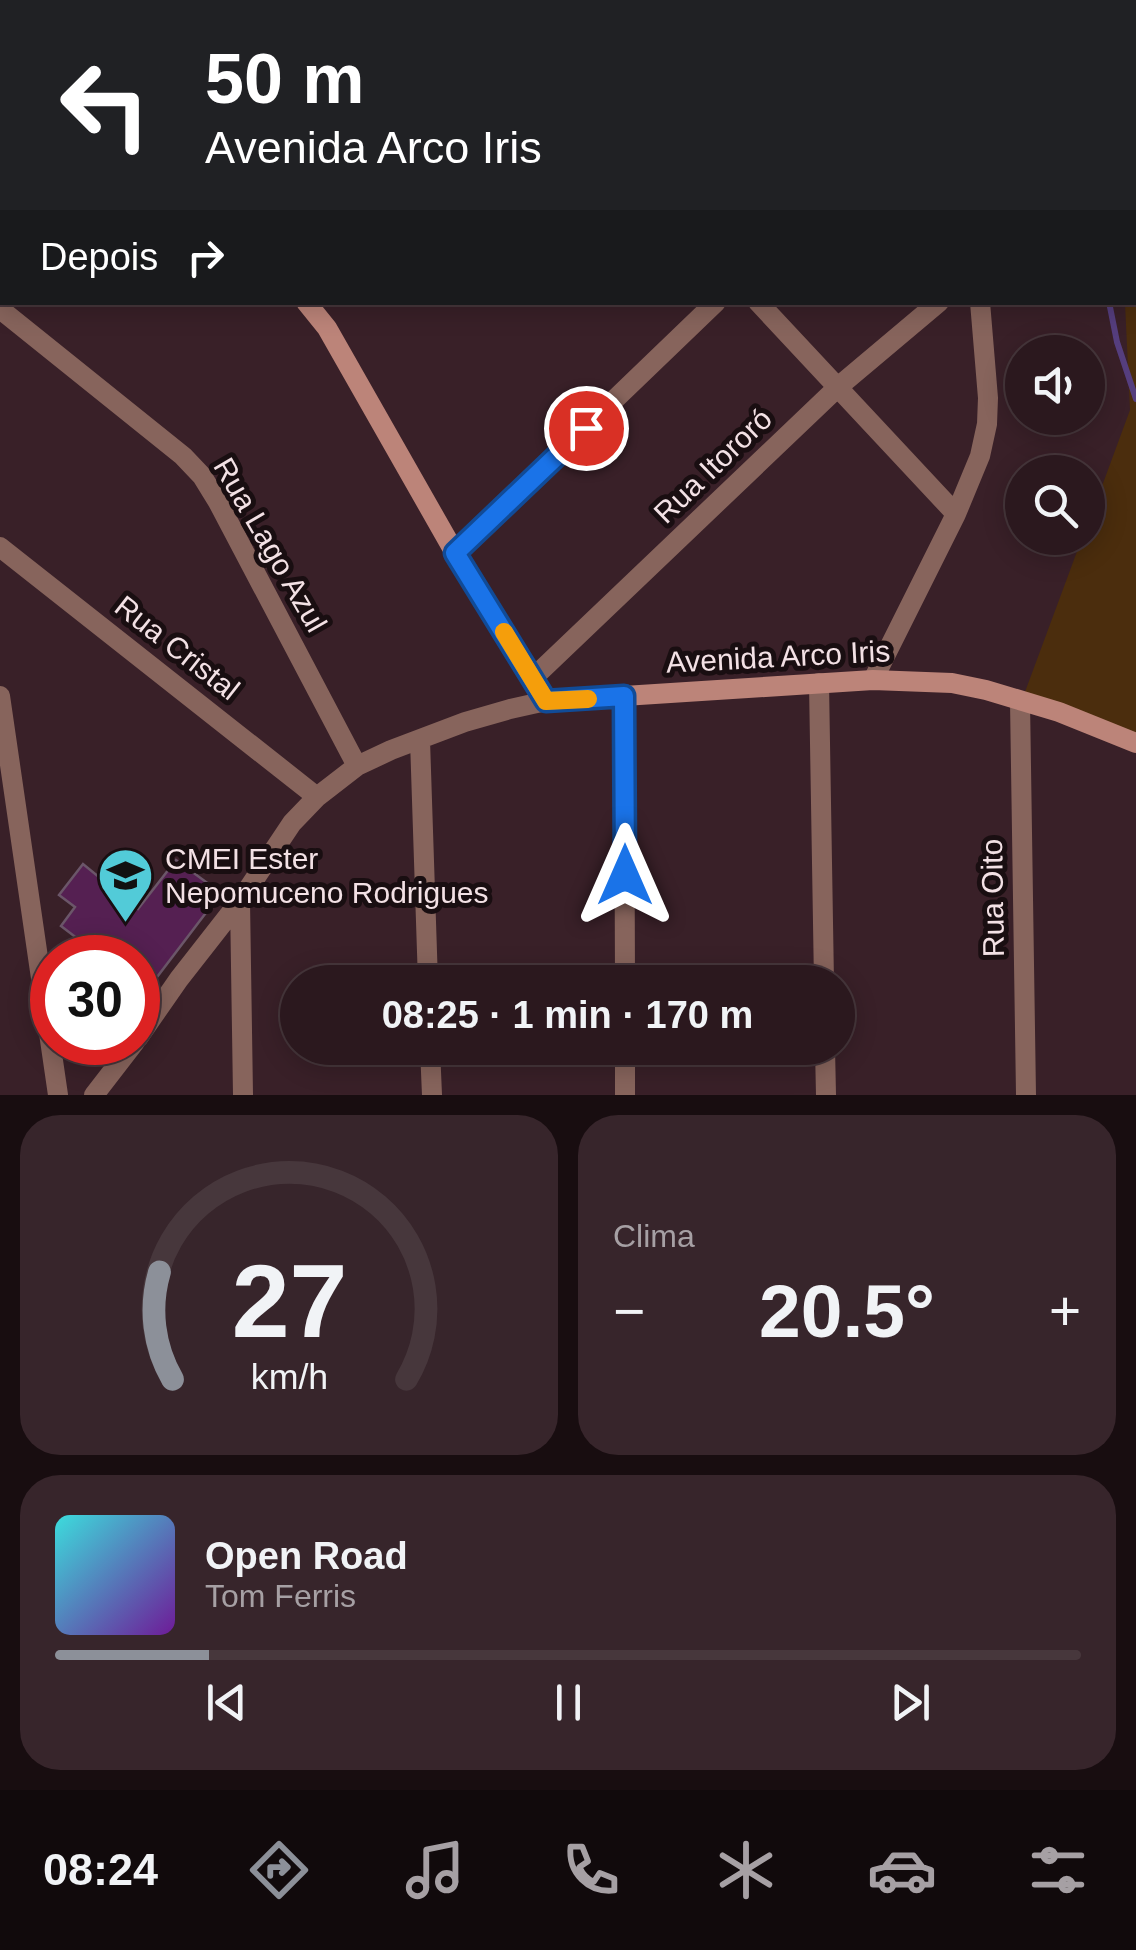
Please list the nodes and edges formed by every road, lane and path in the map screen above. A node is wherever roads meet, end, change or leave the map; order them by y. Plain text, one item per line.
1 (309, 305) edge
2 (713, 305) edge
3 (761, 305) edge
4 (935, 305) edge
5 (980, 305) edge
6 (0, 309) edge
7 (838, 388) junction
8 (956, 514) junction
9 (0, 547) edge
10 (455, 553) junction
11 (532, 678) junction
12 (873, 680) junction
13 (819, 683) junction
14 (0, 696) edge
15 (624, 696) junction
16 (546, 701) junction
17 (1020, 701) junction
18 (420, 740) junction
19 (1136, 744) edge
20 (357, 766) junction
21 (317, 797) junction
22 (240, 902) junction
23 (427, 965) edge
24 (625, 965) edge
25 (824, 965) edge
26 (160, 1006) edge
27 (117, 1065) edge
28 (431, 1065) edge
29 (625, 1065) edge
30 (825, 1065) edge
31 (58, 1095) edge
32 (94, 1095) edge
33 (243, 1095) edge
34 (432, 1095) edge
35 (625, 1095) edge
36 (826, 1095) edge
37 (1026, 1095) edge

1 - 10 street
2 - 10 street
3 - 7 street
4 - 7 street, Rua Itororó
5 - 8 street
6 - 20 street, Rua Lago Azul
7 - 8 street
7 - 11 street, Rua Itororó
8 - 12 street
9 - 21 street, Rua Cristal
10 - 11 street
11 - 16 street
12 - 13 street, Avenida Arco Iris
12 - 17 street, Avenida Arco Iris
13 - 15 street, Avenida Arco Iris
13 - 25 street
14 - 31 street
15 - 16 street, Avenida Arco Iris
15 - 24 street
16 - 18 street, Avenida Arco Iris
17 - 19 street, Avenida Arco Iris
17 - 37 street, Rua Oito
18 - 20 street, Avenida Arco Iris
18 - 23 street
20 - 21 street, Avenida Arco Iris
21 - 22 street, Avenida Arco Iris
22 - 26 street, Avenida Arco Iris
22 - 33 street
27 - 32 street, Avenida Arco Iris
28 - 34 street
29 - 35 street
30 - 36 street

